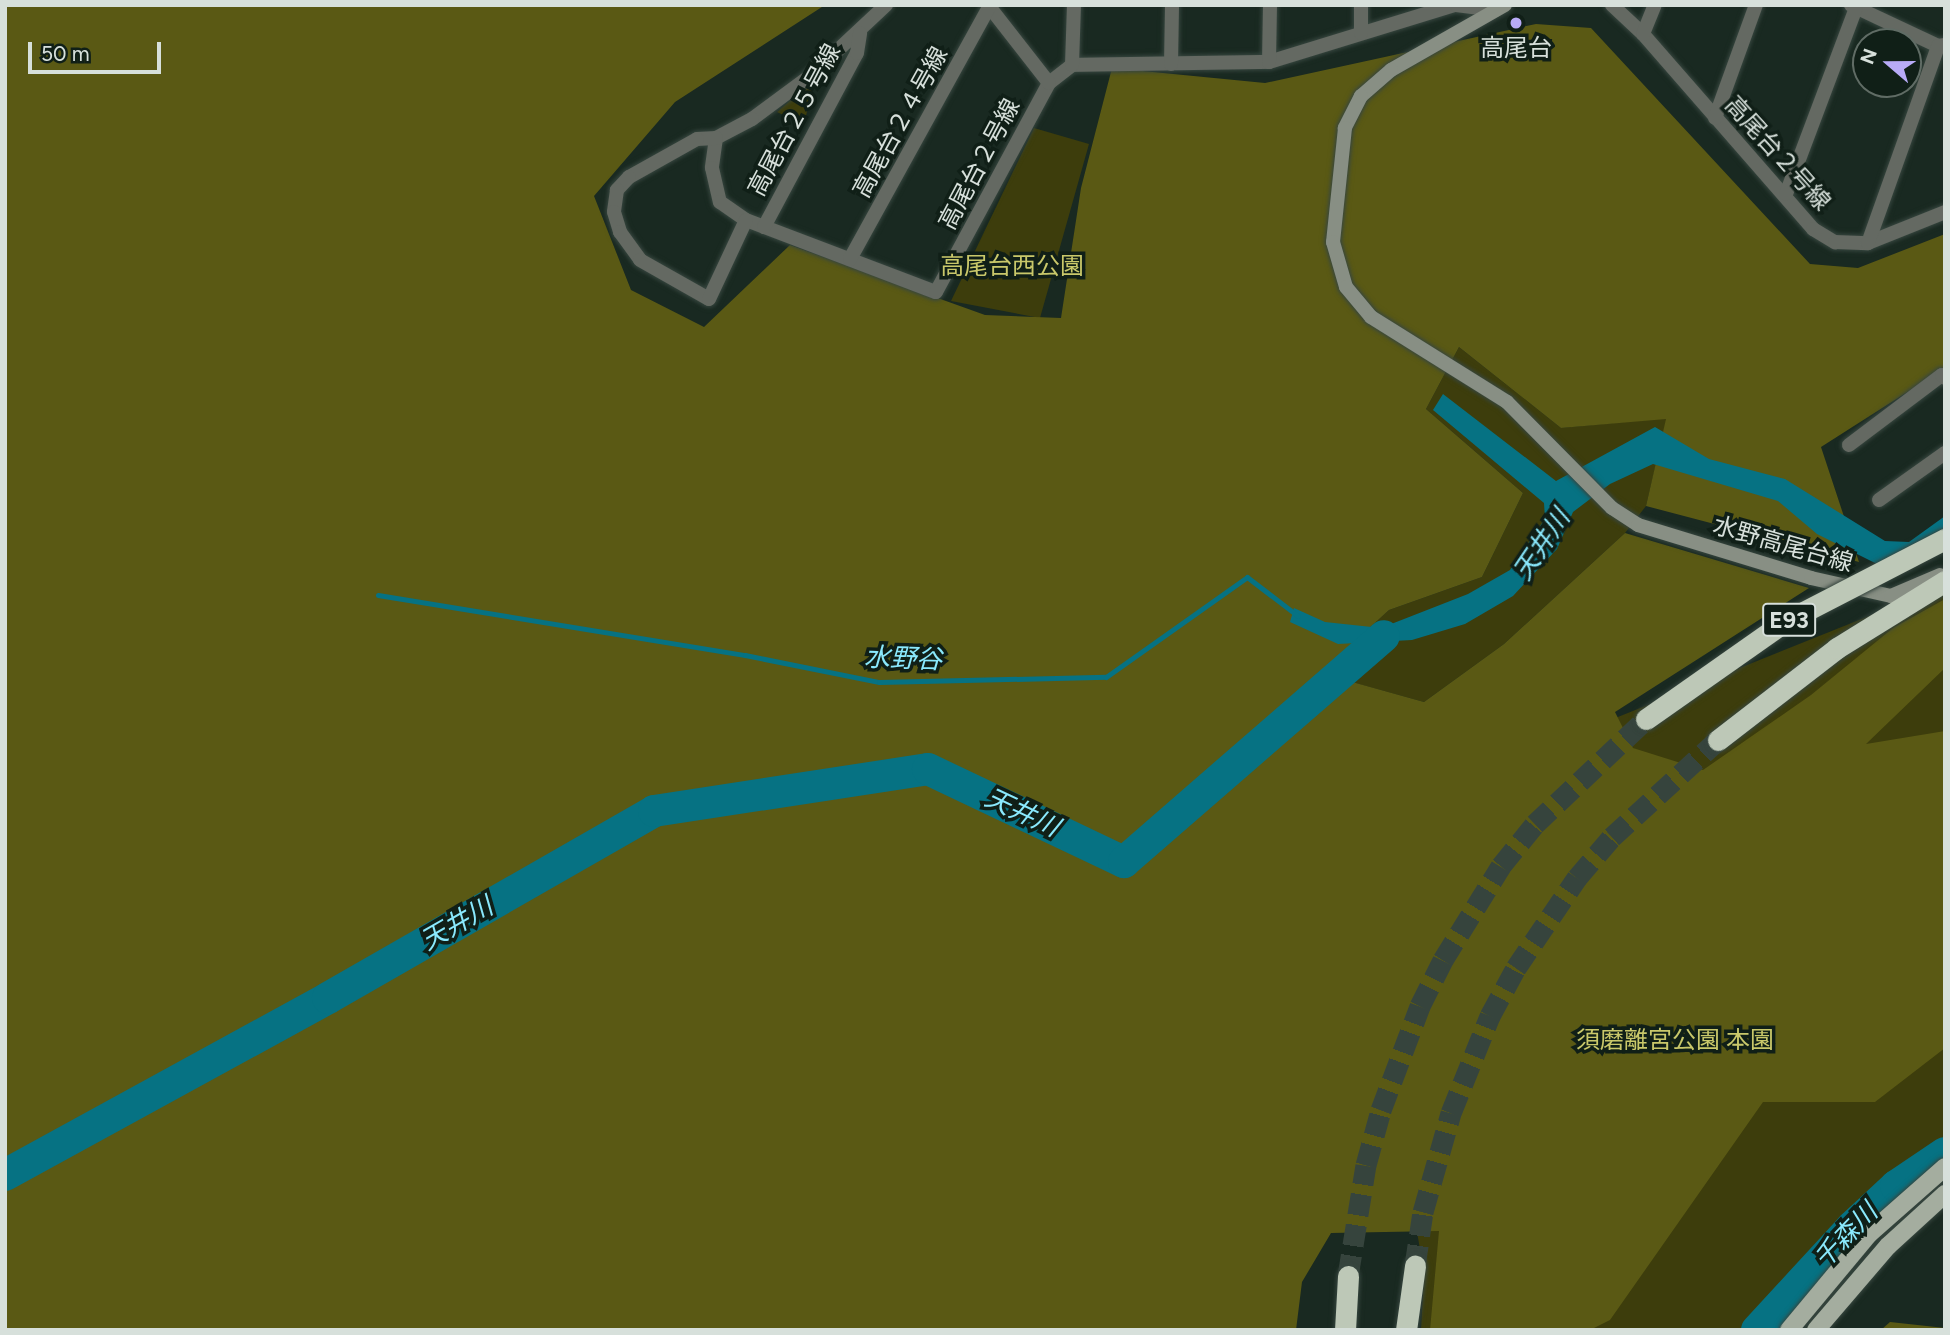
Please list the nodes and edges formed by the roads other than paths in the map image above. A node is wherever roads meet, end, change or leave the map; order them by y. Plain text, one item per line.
1 (886, 5) edge
2 (1074, 5) edge
3 (1172, 5) edge
4 (1270, 5) edge
5 (1361, 5) edge
6 (1455, 5) edge
7 (1612, 5) edge
8 (1655, 5) edge
9 (1756, 5) edge
10 (988, 6) edge
11 (1853, 7) edge
12 (1500, 8) edge
13 (860, 33) junction
14 (1361, 33) junction
15 (1643, 34) junction
16 (1941, 45) edge
17 (1269, 62) junction
18 (1171, 64) junction
19 (1072, 65) junction
20 (1049, 83) junction
21 (1715, 118) junction
22 (716, 138) junction
23 (1786, 194) junction
24 (1945, 212) edge
25 (746, 220) junction
26 (764, 226) junction
27 (1868, 243) junction
28 (850, 259) junction
29 (1945, 378) edge
30 (1849, 445) dead end
31 (1945, 453) edge
32 (1879, 500) dead end
33 (1945, 540) edge
34 (1945, 573) edge
35 (1945, 581) edge
36 (1646, 719) tunnel mouth
37 (1718, 740) tunnel mouth
38 (1945, 1167) edge
39 (1945, 1194) edge
40 (1415, 1266) tunnel mouth
41 (1348, 1276) tunnel mouth
42 (1345, 1330) edge
43 (1406, 1330) edge
44 (1789, 1330) edge
45 (1816, 1330) edge

1 - 13 street
2 - 19 street
3 - 18 street
4 - 17 street
5 - 14 street
6 - 12 street
6 - 14 street
7 - 15 street, 高尾台２号線
8 - 15 street
9 - 21 street
10 - 20 street
10 - 28 street, 高尾台２４号線
11 - 16 street
11 - 23 street
12 - 34 street, 水野高尾台線
13 - 22 street
13 - 26 street, 高尾台２５号線
14 - 17 street
15 - 21 street, 高尾台２号線
16 - 27 street
17 - 18 street
18 - 19 street
19 - 20 street, 高尾台２号線
20 - 28 street, 高尾台２号線
21 - 23 street, 高尾台２号線
22 - 25 street, 高尾台２号線
22 - 25 street
23 - 27 street, 高尾台２号線
24 - 27 street, 高尾台２号線
25 - 26 street, 高尾台２号線
26 - 28 street, 高尾台２号線
29 - 30 street
31 - 32 street
33 - 36 highway, E93, bridge
35 - 37 highway, E93
38 - 44 main road
39 - 45 main road
40 - 43 highway
41 - 42 highway

